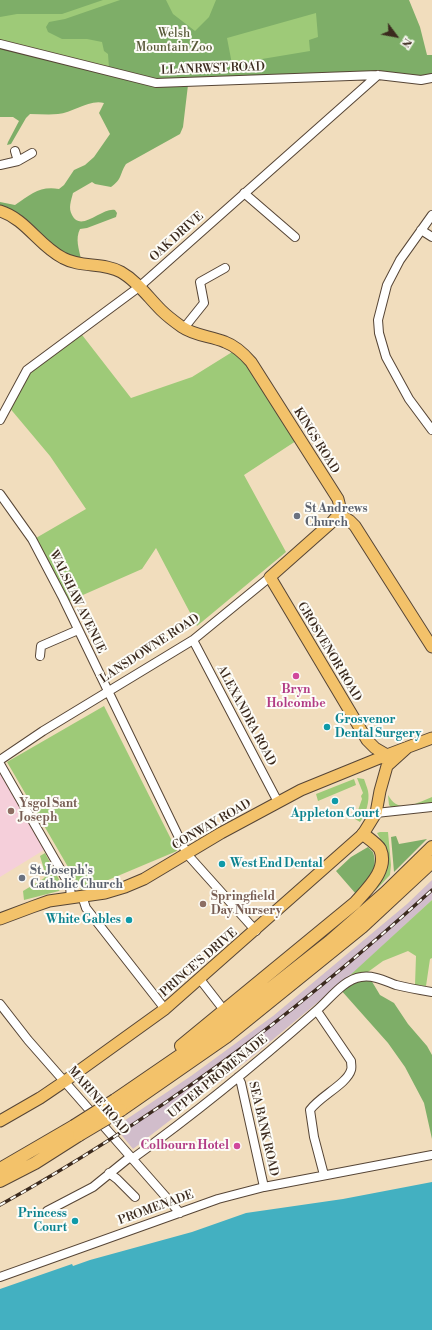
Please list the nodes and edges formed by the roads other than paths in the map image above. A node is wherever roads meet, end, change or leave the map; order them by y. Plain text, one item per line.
1 (0, 44) edge
2 (378, 75) junction
3 (432, 78) edge
4 (15, 151) dead end
5 (32, 153) dead end
6 (18, 161) junction
7 (0, 165) edge
8 (244, 193) junction
9 (0, 211) edge
10 (432, 215) edge
11 (422, 230) junction
12 (295, 237) dead end
13 (432, 237) edge
14 (225, 268) dead end
15 (139, 287) junction
16 (184, 328) junction
17 (0, 420) edge
18 (432, 430) edge
19 (0, 494) edge
20 (339, 514) junction
21 (270, 577) junction
22 (78, 630) junction
23 (192, 640) junction
24 (432, 647) edge
25 (40, 656) dead end
26 (108, 692) junction
27 (432, 738) edge
28 (367, 740) junction
29 (408, 747) junction
30 (387, 754) junction
31 (0, 760) edge
32 (0, 764) edge
33 (364, 764) junction
34 (380, 791) junction
35 (278, 802) junction
36 (432, 807) edge
37 (376, 813) junction
38 (363, 834) junction
39 (432, 847) edge
40 (187, 854) junction
41 (432, 862) edge
42 (432, 868) edge
43 (77, 897) junction
44 (0, 920) edge
45 (362, 927) junction
46 (256, 930) junction
47 (199, 978) junction
48 (432, 992) edge
49 (0, 1004) edge
50 (220, 1004) dead end
51 (166, 1009) junction
52 (317, 1011) junction
53 (238, 1077) junction
54 (65, 1081) junction
55 (137, 1086) junction
56 (118, 1105) junction
57 (0, 1121) edge
58 (76, 1131) junction
59 (432, 1155) edge
60 (131, 1158) junction
61 (0, 1169) edge
62 (109, 1173) junction
63 (324, 1175) junction
64 (0, 1181) edge
65 (264, 1187) junction
66 (135, 1197) dead end
67 (47, 1211) dead end
68 (180, 1213) junction
69 (0, 1276) edge

1 - 2 street, LLANRWST ROAD
2 - 3 street, LLANRWST ROAD
2 - 8 street, OAK DRIVE
4 - 6 street
5 - 6 street
6 - 7 street
8 - 12 street
8 - 15 street, OAK DRIVE
9 - 15 main road, KINGS ROAD
10 - 11 street
11 - 13 street
11 - 18 street
14 - 16 street
15 - 16 main road, KINGS ROAD
15 - 17 street, OAK DRIVE
16 - 20 main road, KINGS ROAD
19 - 22 street, WALSHAW AVENUE
20 - 21 main road, LANSDOWNE ROAD
20 - 24 main road
21 - 23 street, LANSDOWNE ROAD
21 - 28 main road, GROSVENOR ROAD
22 - 25 street
22 - 26 street, WALSHAW AVENUE
23 - 26 street, LANSDOWNE ROAD
23 - 35 street, ALEXANDRA ROAD
26 - 31 street, LANSDOWNE ROAD
26 - 40 street, WALSHAW AVENUE
27 - 29 main road, CONWAY ROAD
28 - 30 main road, GROSVENOR ROAD
28 - 33 main road
29 - 30 main road, CONWAY ROAD
29 - 34 main road, PRINCE'S DRIVE
30 - 33 main road, CONWAY ROAD
30 - 34 main road, PRINCE'S DRIVE
32 - 43 street
33 - 35 main road, CONWAY ROAD
34 - 37 main road, PRINCE'S DRIVE
35 - 40 main road, CONWAY ROAD
36 - 37 street
37 - 38 main road, PRINCE'S DRIVE
38 - 46 main road, PRINCE'S DRIVE
38 - 55 highway
39 - 55 highway
40 - 43 main road, CONWAY ROAD
40 - 46 street, WALSHAW AVENUE
41 - 45 highway
42 - 45 highway
43 - 44 main road, CONWAY ROAD
43 - 51 street
45 - 56 highway
46 - 47 main road, PRINCE'S DRIVE
47 - 50 street
47 - 51 main road, PRINCE'S DRIVE
48 - 52 street, UPPER PROMENADE
49 - 54 street, MARINE ROAD
51 - 54 main road, PRINCE'S DRIVE
52 - 53 street, UPPER PROMENADE
52 - 63 street
53 - 60 street, UPPER PROMENADE
53 - 65 street, SEA BANK ROAD
54 - 57 main road, PRINCE'S DRIVE
54 - 60 street, MARINE ROAD
55 - 56 highway
56 - 58 highway, bridge
58 - 61 highway
58 - 64 highway
59 - 63 street, PROMENADE
60 - 62 street, UPPER PROMENADE
60 - 68 street, MARINE ROAD
62 - 66 street
62 - 67 street, UPPER PROMENADE
63 - 65 street, PROMENADE
65 - 68 street, PROMENADE
68 - 69 street, PROMENADE

